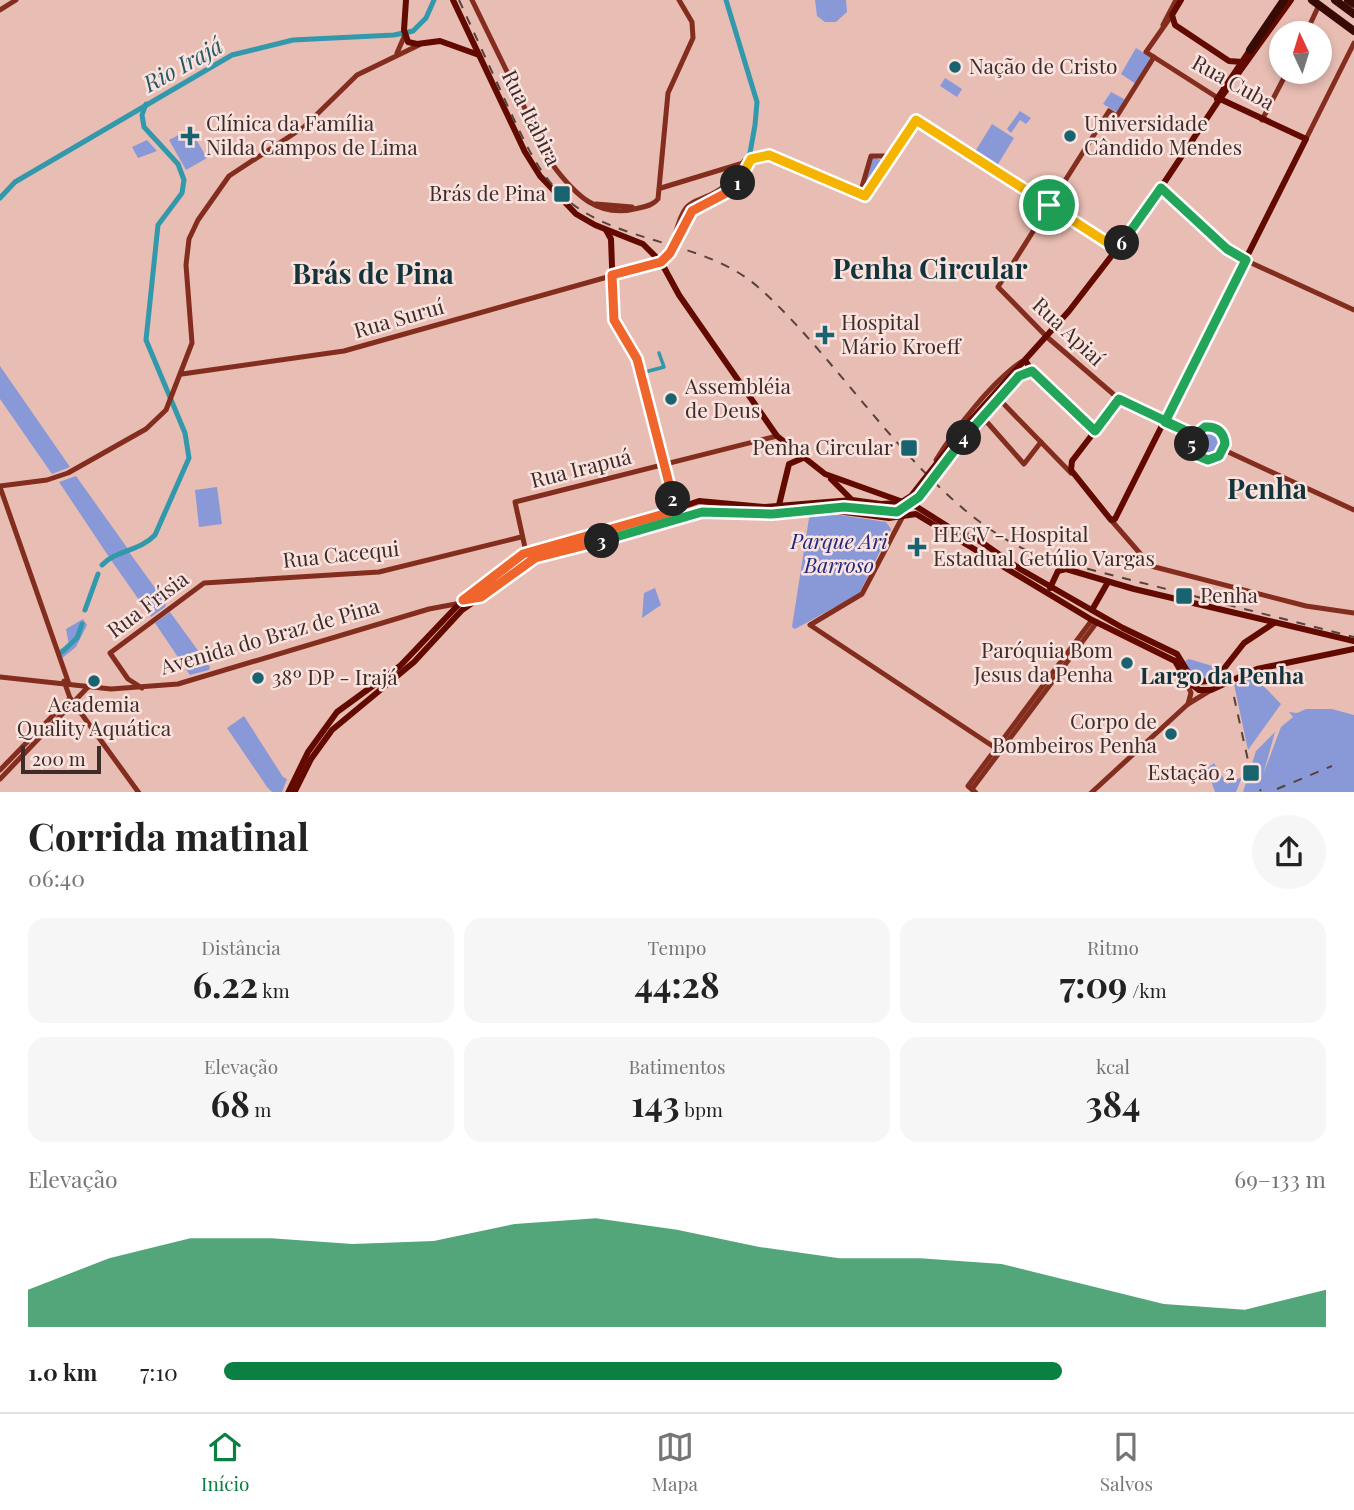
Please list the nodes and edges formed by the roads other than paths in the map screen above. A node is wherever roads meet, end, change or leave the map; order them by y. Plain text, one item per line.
1 (16, 0) edge
2 (406, 0) edge
3 (453, 0) edge
4 (472, 0) edge
5 (679, 0) edge
6 (1176, 0) edge
7 (1181, 0) edge
8 (1288, 0) edge
9 (1335, 0) edge
10 (1343, 0) edge
11 (1348, 0) edge
12 (1317, 2) edge
13 (1354, 6) edge
14 (0, 10) edge
15 (1354, 14) edge
16 (1172, 15) junction
17 (1310, 21) edge
18 (1163, 25) junction
19 (1354, 28) edge
20 (404, 35) junction
21 (470, 35) junction
22 (1354, 43) edge
23 (421, 44) junction
24 (460, 46) junction
25 (1250, 50) junction
26 (480, 56) junction
27 (392, 57) junction
28 (1154, 57) junction
29 (1242, 62) junction
30 (1281, 84) edge
31 (1218, 101) junction
32 (1262, 120) junction
33 (1306, 139) junction
34 (895, 152) junction
35 (882, 156) junction
36 (747, 160) junction
37 (886, 167) junction
38 (661, 188) junction
39 (1161, 188) junction
40 (860, 195) junction
41 (1049, 205) junction
42 (613, 236) junction
43 (1117, 249) junction
44 (1246, 260) junction
45 (661, 262) junction
46 (612, 275) junction
47 (1354, 310) edge
48 (1047, 337) junction
49 (1026, 359) junction
50 (1032, 371) junction
51 (182, 374) junction
52 (998, 398) junction
53 (1119, 399) junction
54 (1165, 422) junction
55 (971, 424) junction
56 (1095, 431) junction
57 (1195, 435) junction
58 (777, 436) junction
59 (1041, 442) junction
60 (1224, 450) junction
61 (803, 458) junction
62 (665, 466) junction
63 (825, 474) junction
64 (1073, 476) junction
65 (0, 487) edge
66 (892, 499) junction
67 (852, 500) junction
68 (900, 505) junction
69 (822, 509) junction
70 (778, 510) junction
71 (1354, 510) edge
72 (676, 514) junction
73 (903, 516) junction
74 (890, 518) junction
75 (1111, 520) junction
76 (895, 528) junction
77 (521, 537) junction
78 (526, 552) junction
79 (1108, 582) junction
80 (204, 583) joint
81 (1049, 589) junction
82 (463, 600) junction
83 (477, 600) junction
84 (1092, 610) junction
85 (1354, 613) edge
86 (1095, 621) junction
87 (1274, 623) junction
88 (1344, 639) junction
89 (1354, 641) edge
90 (1343, 649) junction
91 (1354, 649) edge
92 (0, 677) edge
93 (128, 679) junction
94 (1190, 679) junction
95 (67, 684) junction
96 (88, 687) junction
97 (143, 688) junction
98 (122, 689) junction
99 (1211, 690) junction
100 (72, 699) junction
101 (1188, 704) junction
102 (997, 750) junction
103 (0, 770) edge
104 (0, 779) edge
105 (971, 788) edge
106 (138, 792) edge
107 (288, 792) edge
108 (295, 792) edge
109 (1091, 792) edge

1 - 14 street
2 - 20 main road
3 - 21 main road, Rua Itabira
4 - 38 street
5 - 38 street
6 - 18 street
7 - 16 main road
8 - 25 main road
8 - 25 highway
8 - 31 main road
9 - 15 highway
10 - 13 highway
11 - 13 highway
12 - 17 street
12 - 19 highway
16 - 18 street
16 - 29 main road
18 - 28 street, Rua Cuba
20 - 23 main road
20 - 27 street
21 - 24 main road
21 - 26 main road, Rua Itabira
22 - 33 street
23 - 24 main road
23 - 27 street
24 - 26 main road
25 - 29 main road
26 - 42 main road, Rua Itabira
27 - 51 street
28 - 31 street, Rua Cuba
28 - 41 street
29 - 31 main road
30 - 32 street
31 - 32 main road, Rua Cuba
31 - 39 main road
32 - 33 main road, Rua Cuba
33 - 44 main road
34 - 35 street
34 - 37 street
34 - 41 street
35 - 37 street
35 - 40 street
36 - 38 street
36 - 40 street
36 - 45 street
37 - 40 street
39 - 43 main road
39 - 44 street
41 - 43 street
41 - 48 street, Rua Apiaí
42 - 45 main road, Rua Itabira
42 - 46 main road
43 - 48 main road
44 - 47 street
44 - 54 main road
45 - 46 street, Rua Suruí
45 - 58 main road
46 - 51 street, Rua Suruí
46 - 62 main road
48 - 49 main road
48 - 53 street, Rua Apiaí
49 - 50 main road
49 - 55 main road
49 - 59 street
50 - 52 main road
50 - 56 main road
51 - 65 street
52 - 55 main road
52 - 59 street
53 - 54 street, Rua Apiaí
53 - 56 street
54 - 57 street, Rua Apiaí
54 - 75 main road
55 - 67 main road, bridge
55 - 69 main road, bridge
56 - 64 main road
57 - 60 street
57 - 60 street
58 - 61 main road
58 - 62 street, Rua Irapuá
59 - 64 street
60 - 71 street
61 - 63 main road
61 - 70 main road
62 - 72 main road
62 - 77 street, Rua Irapuá
63 - 66 main road, Avenida do Braz de Pina
63 - 67 main road
64 - 75 main road
65 - 95 street
66 - 68 main road
66 - 81 main road, Avenida do Braz de Pina
67 - 70 main road
68 - 73 main road
68 - 74 main road
69 - 70 main road, Avenida do Braz de Pina
69 - 74 main road, Avenida do Braz de Pina
70 - 72 main road, Avenida do Braz de Pina
70 - 72 main road, Avenida do Braz de Pina
72 - 78 main road, Avenida do Braz de Pina
72 - 83 main road, Avenida do Braz de Pina
73 - 74 main road, Avenida do Braz de Pina
73 - 76 street
73 - 81 main road, Avenida do Braz de Pina
74 - 76 street
75 - 85 street
76 - 102 street
77 - 78 street
77 - 80 street, Rua Cacequi
78 - 82 main road, Avenida do Braz de Pina
79 - 81 main road
79 - 84 main road
79 - 87 main road
80 - 93 street, Rua Frísia
81 - 84 main road, Avenida do Braz de Pina
81 - 86 main road, Avenida do Braz de Pina
82 - 83 street, Avenida do Braz de Pina
82 - 97 street, Avenida do Braz de Pina
82 - 107 main road
83 - 108 main road
84 - 94 main road, Avenida do Braz de Pina
86 - 94 main road, Avenida do Braz de Pina
86 - 102 street
87 - 88 main road
87 - 94 main road
88 - 89 main road
88 - 90 main road
90 - 91 main road
90 - 99 main road
92 - 95 street, Avenida do Braz de Pina
93 - 97 street
93 - 98 street
94 - 99 main road
94 - 101 street
95 - 96 street, Avenida do Braz de Pina
95 - 100 street
96 - 98 street, Avenida do Braz de Pina
96 - 100 street
97 - 98 street, Avenida do Braz de Pina
99 - 101 street
100 - 103 street
100 - 104 street
100 - 106 street
101 - 109 street
102 - 105 street

